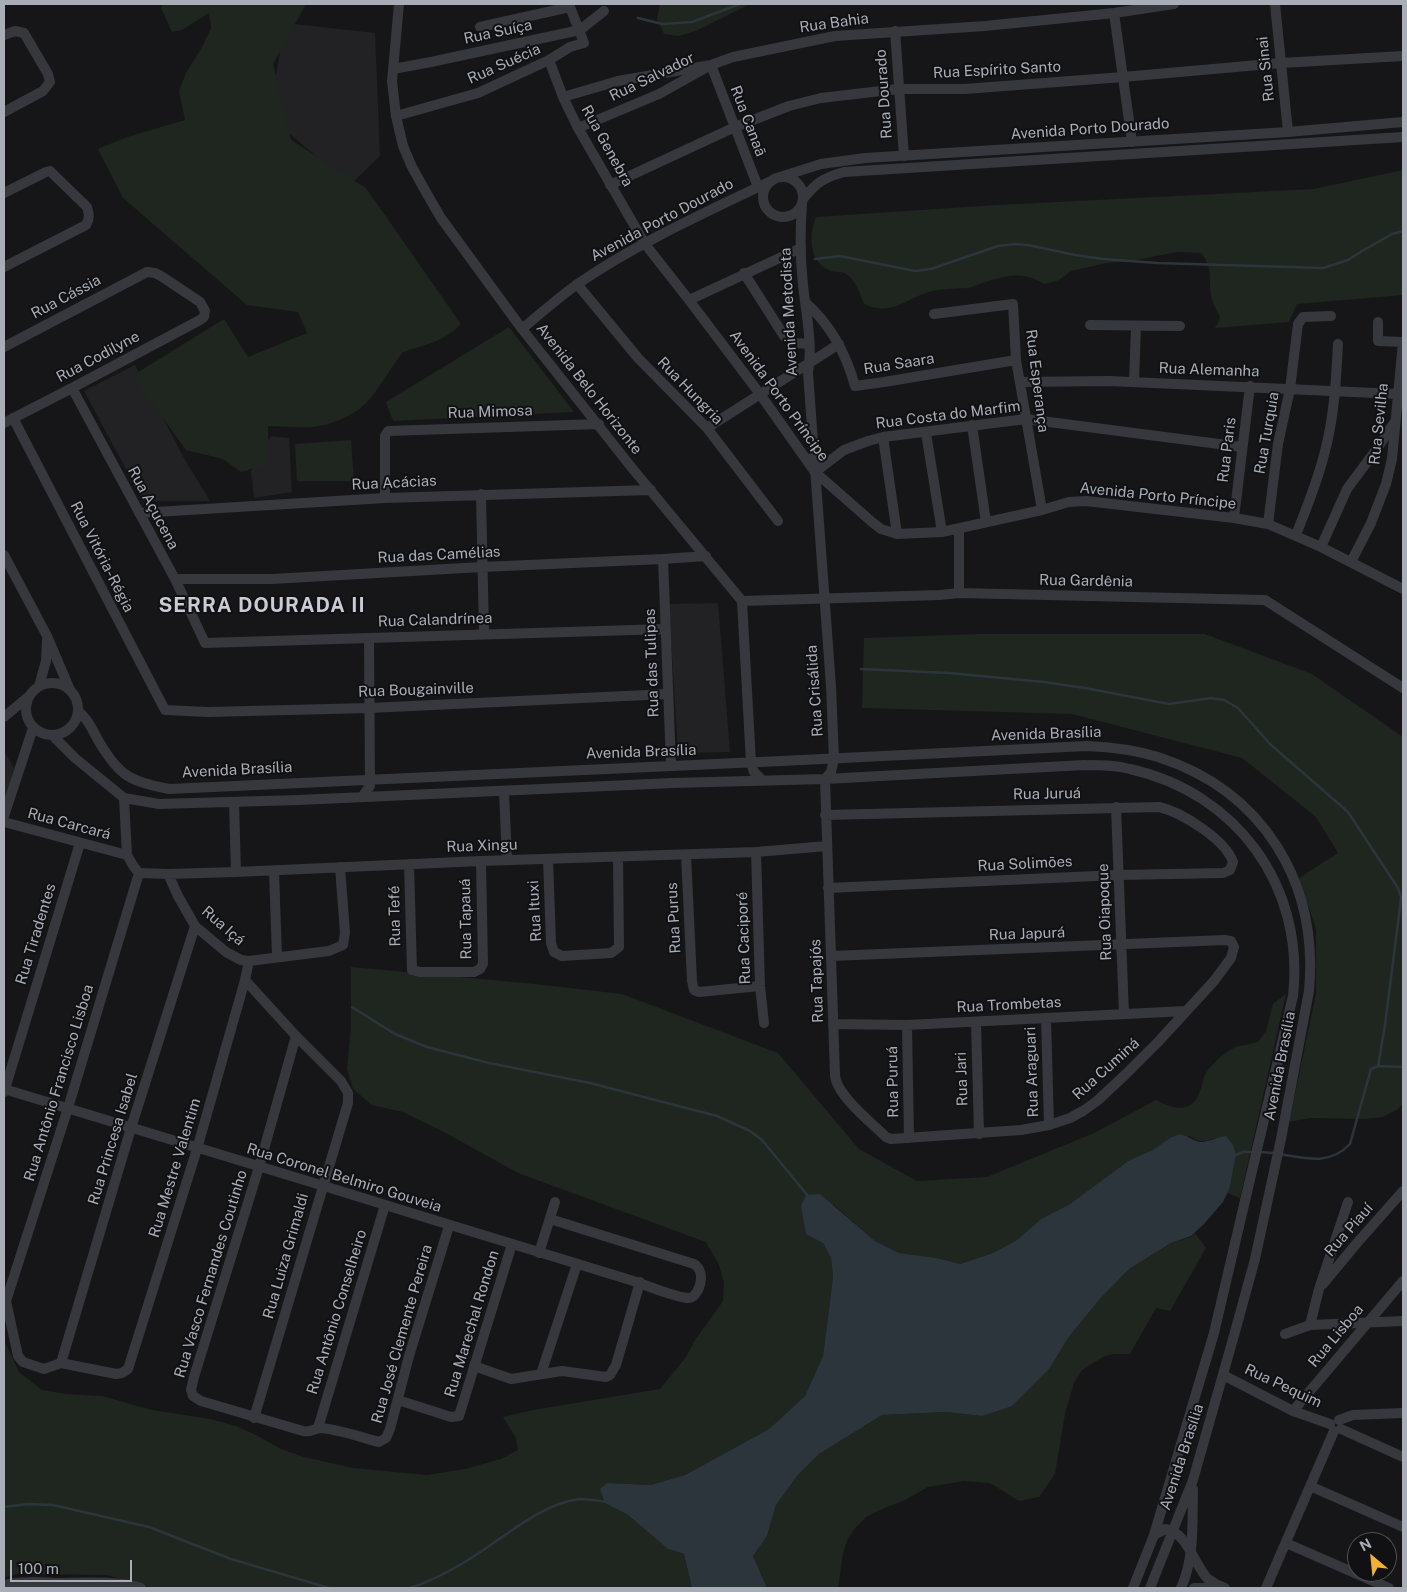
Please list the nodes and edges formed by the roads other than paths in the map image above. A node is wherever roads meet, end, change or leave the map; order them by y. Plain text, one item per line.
1 (1174, 4) edge
2 (1275, 4) edge
3 (400, 6) edge
4 (604, 11) dead end
5 (1114, 13) junction
6 (480, 27) dead end
7 (580, 30) junction
8 (895, 31) junction
9 (4, 35) edge
10 (1403, 56) edge
11 (549, 60) junction
12 (1281, 63) junction
13 (711, 65) junction
14 (393, 69) junction
15 (1123, 77) junction
16 (898, 88) junction
17 (563, 97) junction
18 (4, 112) edge
19 (396, 116) junction
20 (1403, 122) edge
21 (735, 127) junction
22 (578, 128) junction
23 (1288, 132) junction
24 (1403, 137) edge
25 (1132, 142) junction
26 (904, 156) junction
27 (776, 179) junction
28 (610, 185) junction
29 (758, 187) junction
30 (4, 193) edge
31 (803, 201) junction
32 (644, 244) junction
33 (801, 248) junction
34 (4, 267) edge
35 (744, 274) junction
36 (577, 284) junction
37 (690, 300) junction
38 (805, 302) junction
39 (934, 314) dead end
40 (1330, 316) dead end
41 (204, 317) joint
42 (1378, 322) dead end
43 (1090, 326) dead end
44 (1136, 326) junction
45 (1180, 326) dead end
46 (522, 329) junction
47 (1403, 342) edge
48 (809, 344) junction
49 (839, 344) junction
50 (1338, 344) dead end
51 (4, 347) edge
52 (1016, 360) junction
53 (810, 364) junction
54 (1020, 382) junction
55 (1134, 382) junction
56 (1250, 386) junction
57 (72, 388) junction
58 (1290, 389) junction
59 (1335, 391) junction
60 (760, 394) junction
61 (1397, 394) junction
62 (1026, 419) junction
63 (8, 420) edge
64 (1394, 422) junction
65 (599, 424) junction
66 (972, 425) junction
67 (708, 428) junction
68 (926, 433) junction
69 (883, 437) junction
70 (1242, 447) junction
71 (815, 472) junction
72 (651, 490) junction
73 (481, 494) junction
74 (385, 498) junction
75 (1042, 510) junction
76 (139, 513) junction
77 (1234, 518) junction
78 (778, 521) dead end
79 (986, 522) junction
80 (1268, 524) junction
81 (959, 529) junction
82 (942, 532) junction
83 (897, 534) junction
84 (1296, 536) junction
85 (1321, 547) junction
86 (4, 554) edge
87 (706, 556) junction
88 (664, 559) junction
89 (1351, 562) junction
90 (482, 567) junction
91 (174, 579) junction
92 (1403, 589) edge
93 (959, 593) junction
94 (824, 598) junction
95 (742, 601) junction
96 (666, 629) junction
97 (484, 633) junction
98 (47, 636) junction
99 (369, 638) junction
100 (205, 643) joint
101 (39, 686) junction
102 (1403, 688) edge
103 (70, 691) junction
104 (668, 694) junction
105 (28, 697) junction
106 (369, 708) junction
107 (165, 710) joint
108 (78, 711) junction
109 (4, 717) edge
110 (32, 726) junction
111 (52, 735) junction
112 (834, 759) junction
113 (751, 763) junction
114 (672, 765) junction
115 (606, 768) junction
116 (586, 769) junction
117 (463, 775) junction
118 (825, 779) junction
119 (370, 780) junction
120 (762, 780) junction
121 (593, 786) junction
122 (567, 788) junction
123 (504, 792) junction
124 (447, 793) junction
125 (362, 797) junction
126 (124, 798) junction
127 (234, 802) junction
128 (1116, 808) junction
129 (825, 815) junction
130 (4, 816) edge
131 (4, 822) edge
132 (80, 842) junction
133 (827, 846) junction
134 (756, 852) junction
135 (127, 855) junction
136 (686, 855) junction
137 (618, 857) junction
138 (548, 859) junction
139 (507, 860) junction
140 (481, 861) junction
141 (409, 864) junction
142 (340, 867) junction
143 (274, 871) junction
144 (236, 872) junction
145 (139, 873) junction
146 (1223, 873) joint
147 (168, 874) junction
148 (1119, 875) junction
149 (828, 888) junction
150 (195, 926) junction
151 (1225, 940) joint
152 (1122, 945) junction
153 (831, 956) junction
154 (276, 957) junction
155 (249, 961) junction
156 (411, 967) joint
157 (245, 980) junction
158 (760, 986) junction
159 (1186, 1011) junction
160 (1124, 1014) junction
161 (1046, 1018) junction
162 (976, 1022) junction
163 (764, 1023) dead end
164 (833, 1024) junction
165 (907, 1025) junction
166 (296, 1036) junction
167 (4, 1090) edge
168 (68, 1108) junction
169 (1048, 1125) junction
170 (131, 1128) junction
171 (979, 1134) junction
172 (909, 1138) junction
173 (196, 1149) junction
174 (259, 1168) junction
175 (322, 1186) junction
176 (1403, 1192) edge
177 (556, 1202) dead end
178 (1348, 1202) dead end
179 (385, 1205) junction
180 (550, 1219) junction
181 (449, 1226) junction
182 (512, 1244) junction
183 (540, 1252) junction
184 (577, 1264) junction
185 (1403, 1281) edge
186 (640, 1282) junction
187 (1319, 1289) junction
188 (5, 1301) edge
189 (1403, 1321) edge
190 (1367, 1323) junction
191 (1310, 1325) junction
192 (1285, 1334) dead end
193 (61, 1363) junction
194 (474, 1366) junction
195 (541, 1374) junction
196 (1223, 1374) junction
197 (398, 1400) junction
198 (1293, 1411) junction
199 (1403, 1413) edge
200 (254, 1418) junction
201 (1336, 1426) junction
202 (318, 1428) junction
203 (1403, 1457) edge
204 (1193, 1480) junction
205 (1310, 1486) junction
206 (1403, 1527) edge
207 (1174, 1531) junction
208 (1154, 1535) junction
209 (1286, 1543) junction
210 (1192, 1554) junction
211 (4, 1585) edge
212 (20, 1585) edge
213 (88, 1585) edge
214 (141, 1588) edge
215 (1133, 1588) edge
216 (1150, 1588) edge
217 (1181, 1588) edge
218 (1194, 1588) edge
219 (1206, 1588) edge
220 (1225, 1588) edge
221 (1266, 1588) edge
222 (1389, 1588) edge

1 - 5 street, Rua Bahia
2 - 12 street, Rua Sinai
3 - 14 street, Avenida Belo Horizonte
4 - 7 street, Rua Suíça
5 - 8 street, Rua Bahia
5 - 15 street
6 - 7 street
7 - 11 street, Rua Suécia
7 - 14 street, Rua Suíça
8 - 13 street, Rua Bahia
8 - 16 street, Rua Dourado
9 - 18 street
10 - 12 street, Rua Espírito Santo
11 - 17 street, Rua Genebra
11 - 19 street, Rua Suécia
12 - 15 street, Rua Espírito Santo
12 - 23 street, Rua Sinai
13 - 17 street, Rua Bahia
13 - 21 street, Rua Canaã
13 - 22 street, Rua Salvador
14 - 19 street, Avenida Belo Horizonte
15 - 16 street, Rua Espírito Santo
15 - 25 street
16 - 21 street, Rua Espírito Santo
16 - 26 street, Rua Dourado
17 - 22 street, Rua Genebra
19 - 46 street, Avenida Belo Horizonte
20 - 23 street, Avenida Porto Dourado
21 - 28 street, Rua Espírito Santo
21 - 29 street, Rua Canaã
22 - 28 street, Rua Genebra
23 - 25 street, Avenida Porto Dourado
24 - 31 street, Avenida Porto Dourado
25 - 26 street, Avenida Porto Dourado
26 - 27 street, Avenida Porto Dourado
27 - 29 street, Avenida Porto Dourado
27 - 31 street
27 - 31 street
28 - 32 street, Rua Genebra
29 - 32 street, Avenida Porto Dourado
30 - 34 street
31 - 33 street, Avenida Metodista
32 - 36 street, Avenida Porto Dourado
32 - 37 street, Avenida Porto Príncipe
33 - 35 street
33 - 38 street, Avenida Metodista
35 - 37 street
35 - 48 street
36 - 46 street, Avenida Porto Dourado
36 - 67 street, Rua Hungria
37 - 60 street, Avenida Porto Príncipe
38 - 48 street, Avenida Metodista
38 - 49 street, Rua Saara
39 - 52 street, Rua Esperança
40 - 58 street, Rua Turquia
41 - 51 street, Rua Cássia
41 - 57 street, Rua Codilyne
42 - 47 street
43 - 44 street
44 - 45 street
44 - 55 street
46 - 65 street, Avenida Belo Horizonte
47 - 61 street, Rua Sevilha
48 - 53 street, Avenida Metodista
49 - 52 street, Rua Saara
49 - 53 street
50 - 59 street
52 - 54 street, Rua Esperança
53 - 60 street
53 - 71 street, Avenida Metodista
54 - 55 street, Rua Alemanha
54 - 62 street, Rua Esperança
55 - 56 street, Rua Alemanha
56 - 58 street, Rua Alemanha
56 - 70 street, Rua Paris
57 - 63 street, Rua Codilyne
57 - 76 street, Rua Açucena
58 - 59 street, Rua Alemanha
58 - 80 street, Rua Turquia
59 - 61 street, Rua Alemanha
59 - 84 street
60 - 67 street
60 - 71 street, Avenida Porto Príncipe
61 - 64 street, Rua Sevilha
62 - 66 street, Rua Costa do Marfim
62 - 70 street, Rua Costa do Marfim
62 - 75 street, Rua Esperança
63 - 107 street, Rua Vitória-Régia
64 - 85 street
64 - 89 street, Rua Sevilha
65 - 72 street, Avenida Belo Horizonte
65 - 74 street, Rua Mimosa
66 - 68 street, Rua Costa do Marfim
66 - 79 street
67 - 78 street, Rua Hungria
68 - 69 street, Rua Costa do Marfim
68 - 82 street
69 - 71 street, Rua Costa do Marfim
69 - 83 street
70 - 77 street, Rua Paris
71 - 83 street, Avenida Porto Príncipe
71 - 94 street, Avenida Metodista
72 - 73 street, Rua Acácias
72 - 87 street, Avenida Belo Horizonte
73 - 74 street, Rua Acácias
73 - 90 street
74 - 76 street, Rua Acácias
75 - 77 street, Avenida Porto Príncipe
75 - 79 street, Avenida Porto Príncipe
76 - 91 street, Rua Açucena
77 - 80 street, Avenida Porto Príncipe
79 - 81 street, Avenida Porto Príncipe
80 - 84 street, Avenida Porto Príncipe
81 - 82 street, Avenida Porto Príncipe
81 - 93 street
82 - 83 street, Avenida Porto Príncipe
84 - 85 street, Avenida Porto Príncipe
85 - 89 street, Avenida Porto Príncipe
86 - 98 street
87 - 88 street, Rua das Camélias
87 - 95 street, Avenida Belo Horizonte
88 - 90 street, Rua das Camélias
88 - 96 street, Rua das Tulipas
89 - 92 street, Avenida Porto Príncipe
90 - 91 street, Rua das Camélias
90 - 97 street
91 - 100 street, Rua Açucena
93 - 94 street, Rua Gardênia
93 - 102 street, Rua Gardênia
94 - 95 street, Rua Gardênia
94 - 112 street, Rua Crisálida
95 - 113 street
96 - 97 street, Rua Calandrínea
96 - 104 street, Rua das Tulipas
97 - 99 street, Rua Calandrínea
98 - 101 street
98 - 103 street
99 - 100 street, Rua Calandrínea
99 - 106 street
101 - 103 street
101 - 105 street
103 - 108 street
104 - 106 street, Rua Bougainville
104 - 114 street, Rua das Tulipas
105 - 109 street
105 - 110 street
106 - 107 street, Rua Bougainville
106 - 119 street
108 - 111 street
108 - 119 street, Avenida Brasília
109 - 110 street
110 - 111 street
110 - 130 street
111 - 126 street, Avenida Brasília
112 - 113 street, Avenida Brasília
112 - 118 street, Rua Crisálida
112 - 196 street, Avenida Brasília
113 - 114 street, Avenida Brasília
113 - 120 street
114 - 115 street, Avenida Brasília
115 - 116 street, Avenida Brasília
115 - 121 street
116 - 117 street, Avenida Brasília
116 - 122 street
117 - 119 street, Avenida Brasília
117 - 124 street
118 - 120 street, Avenida Brasília
118 - 129 street, Rua Tapajós
118 - 208 street, Avenida Brasília
119 - 125 street
120 - 121 street, Avenida Brasília
121 - 122 street, Avenida Brasília
122 - 123 street, Avenida Brasília
123 - 124 street, Avenida Brasília
123 - 139 street
124 - 125 street, Avenida Brasília
125 - 127 street, Avenida Brasília
126 - 127 street, Avenida Brasília
126 - 135 street
127 - 144 street
128 - 129 street, Rua Juruá
128 - 146 street, Rua Juruá
128 - 148 street, Rua Oiapoque
129 - 133 street, Rua Tapajós
131 - 132 street, Rua Carcará
132 - 135 street, Rua Carcará
132 - 167 street, Rua Tiradentes
133 - 134 street, Rua Xingu
133 - 149 street, Rua Tapajós
134 - 136 street, Rua Xingu
134 - 158 street, Rua Caciporé
135 - 145 street
136 - 137 street, Rua Xingu
136 - 158 street, Rua Purus
137 - 138 street, Rua Xingu
137 - 138 street, Rua Ituxi
138 - 139 street, Rua Xingu
139 - 140 street, Rua Xingu
140 - 141 street, Rua Xingu
140 - 156 street, Rua Tapauá
141 - 142 street, Rua Xingu
141 - 156 street, Rua Tefé
142 - 143 street, Rua Xingu
142 - 154 street, Rua Içá
143 - 144 street, Rua Xingu
143 - 154 street
144 - 147 street, Rua Xingu
145 - 147 street, Rua Xingu
145 - 168 street, Rua Antônio Francisco Lisboa
146 - 148 street, Rua Solimões
147 - 150 street, Rua Içá
148 - 149 street, Rua Solimões
148 - 152 street, Rua Oiapoque
149 - 153 street, Rua Tapajós
150 - 155 street, Rua Içá
150 - 170 street, Rua Princesa Isabel
151 - 152 street, Rua Japurá
151 - 159 street, Rua Cuminá
152 - 153 street, Rua Japurá
152 - 160 street, Rua Oiapoque
153 - 164 street, Rua Tapajós
154 - 155 street, Rua Içá
155 - 157 street, Rua Mestre Valentim
157 - 166 street
157 - 173 street, Rua Mestre Valentim
158 - 163 street, Rua Caciporé
159 - 160 street, Rua Trombetas
159 - 169 street, Rua Cuminá
160 - 161 street, Rua Trombetas
161 - 162 street, Rua Trombetas
161 - 169 street, Rua Araguari
162 - 165 street, Rua Trombetas
162 - 171 street, Rua Jari
164 - 165 street, Rua Trombetas
164 - 172 street, Rua Tapajós
165 - 172 street, Rua Puruá
166 - 174 street, Rua Vasco Fernandes Coutinho
166 - 175 street, Rua Luiza Grimaldi
167 - 168 street, Rua Coronel Belmiro Gouveia
168 - 170 street, Rua Coronel Belmiro Gouveia
168 - 188 street, Rua Antônio Francisco Lisboa
169 - 171 street, Rua Cuminá
170 - 173 street, Rua Coronel Belmiro Gouveia
170 - 193 street, Rua Princesa Isabel
171 - 172 street, Rua Cuminá
173 - 174 street, Rua Coronel Belmiro Gouveia
173 - 193 street, Rua Mestre Valentim
174 - 175 street, Rua Coronel Belmiro Gouveia
174 - 200 street, Rua Vasco Fernandes Coutinho
175 - 179 street, Rua Coronel Belmiro Gouveia
175 - 200 street, Rua Luiza Grimaldi
176 - 187 street, Rua Piauí
177 - 180 street
178 - 187 street
179 - 181 street, Rua Coronel Belmiro Gouveia
179 - 202 street, Rua Antônio Conselheiro
180 - 183 street
180 - 186 street, Rua Coronel Belmiro Gouveia
181 - 182 street, Rua Coronel Belmiro Gouveia
181 - 197 street, Rua José Clemente Pereira
182 - 183 street, Rua Coronel Belmiro Gouveia
182 - 194 street, Rua Marechal Rondon
183 - 184 street, Rua Coronel Belmiro Gouveia
184 - 186 street, Rua Coronel Belmiro Gouveia
184 - 195 street
185 - 190 street, Rua Lisboa
186 - 195 street
187 - 191 street
188 - 193 street
189 - 190 street
190 - 191 street
190 - 198 street, Rua Lisboa
191 - 192 street
194 - 195 street
194 - 197 street, Rua Marechal Rondon
196 - 198 street, Rua Pequim
196 - 204 street, Avenida Brasília
197 - 202 street, Rua José Clemente Pereira
198 - 201 street, Rua Pequim
199 - 201 street
200 - 202 street
201 - 203 street, Rua Pequim
201 - 205 street
204 - 207 street, Avenida Brasília
204 - 210 street
205 - 206 street
205 - 209 street
207 - 208 street
207 - 210 street
207 - 216 street, Avenida Brasília
208 - 215 street, Avenida Brasília
209 - 221 street
209 - 222 street
210 - 217 street
210 - 220 street
211 - 212 street
212 - 213 street
213 - 214 street
218 - 219 street

